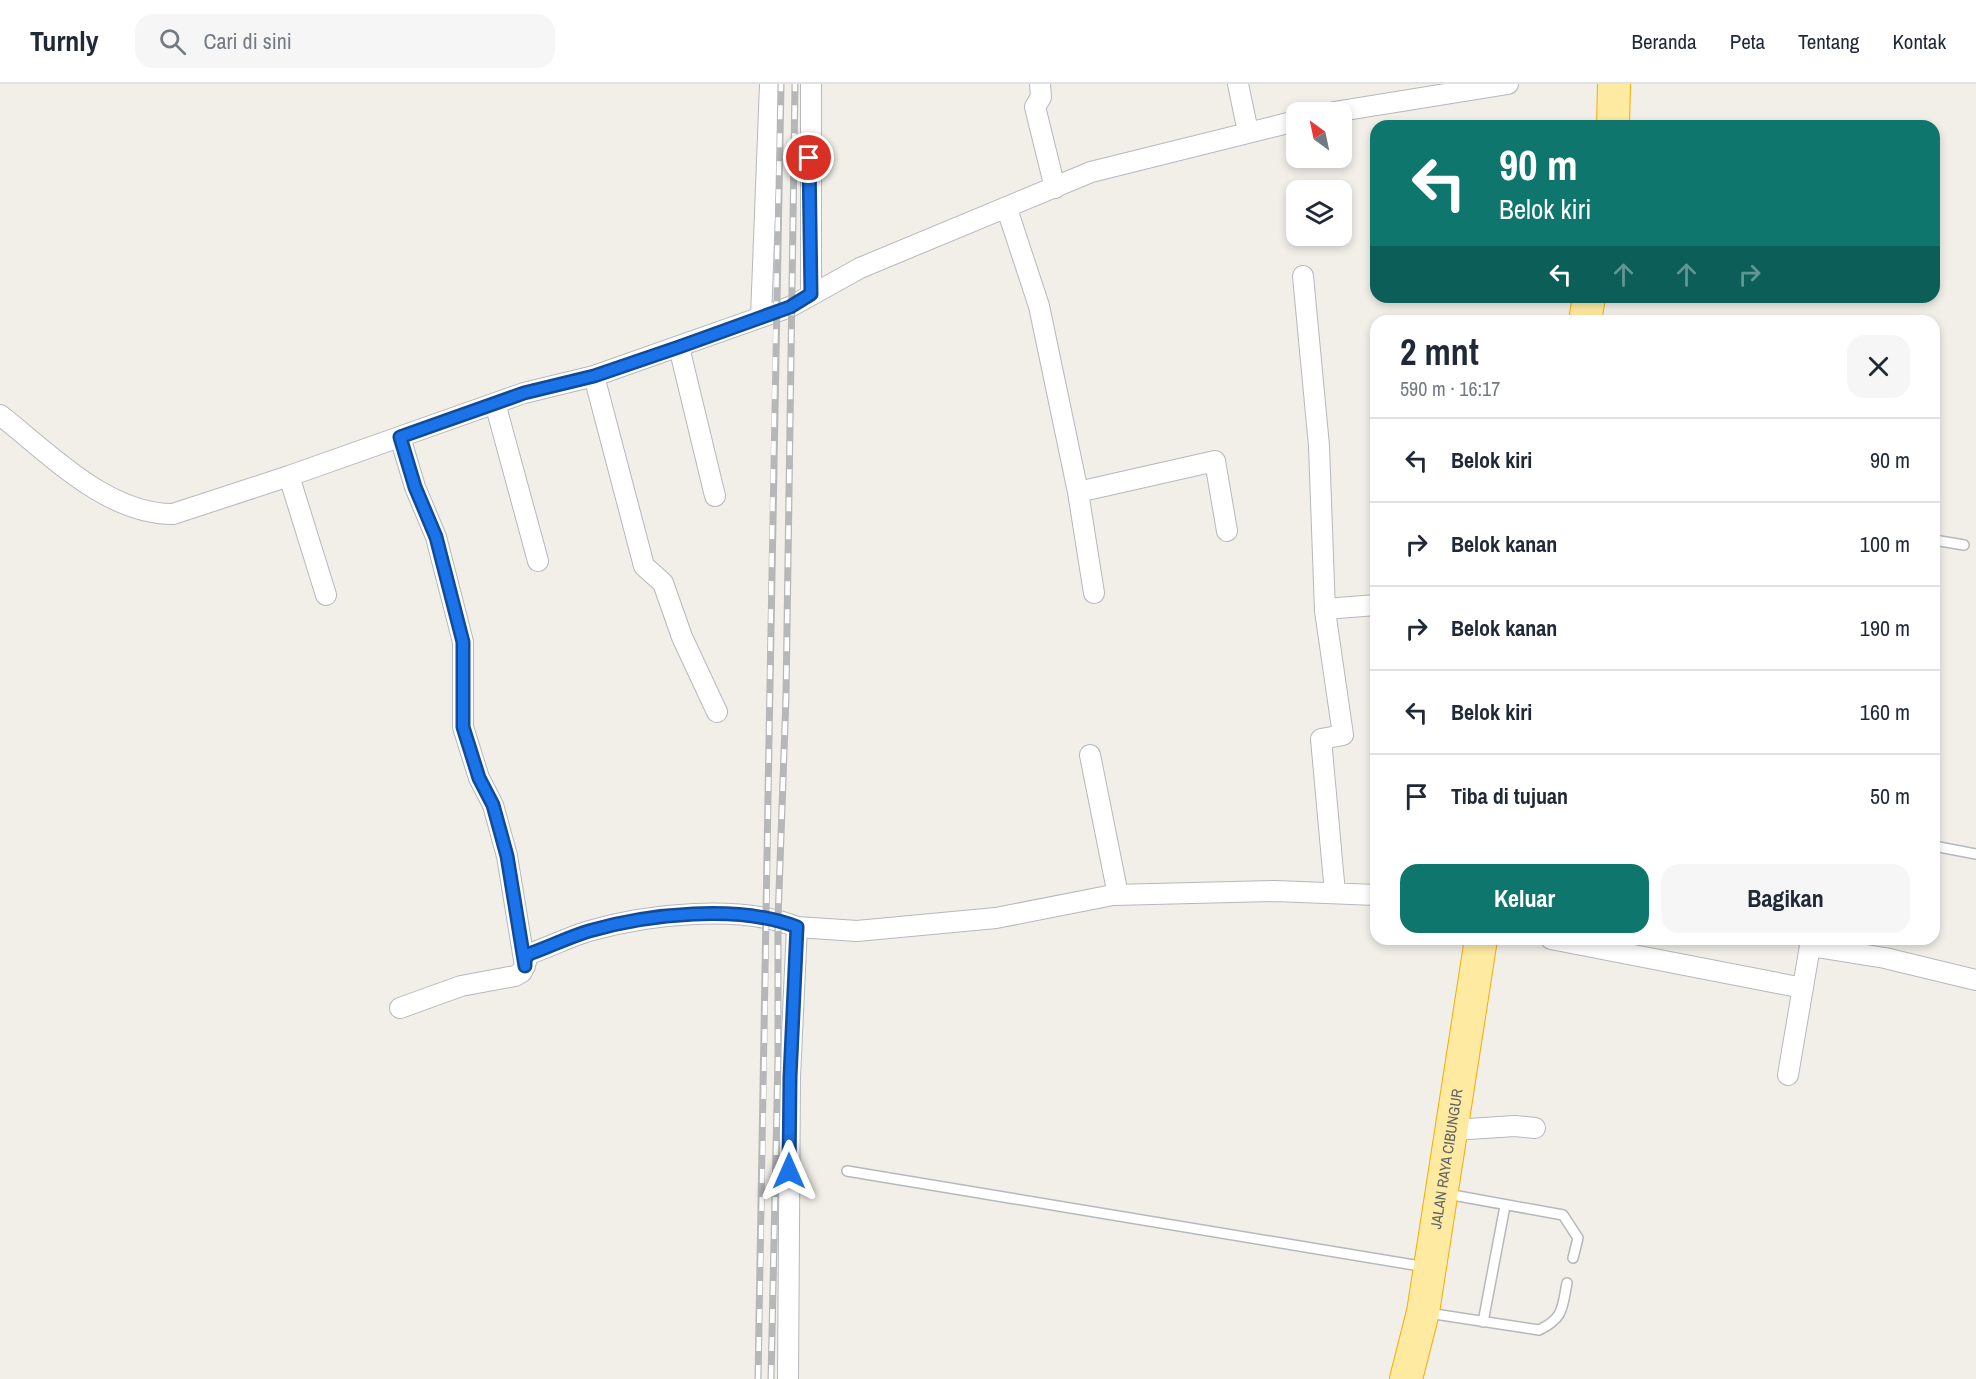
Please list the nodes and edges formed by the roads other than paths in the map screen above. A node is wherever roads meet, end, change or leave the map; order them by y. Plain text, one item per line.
1 (770, 84) edge
2 (811, 84) edge
3 (1040, 84) edge
4 (1238, 84) edge
5 (1508, 84) edge
6 (1614, 84) edge
7 (1352, 109) edge
8 (1613, 120) edge
9 (1286, 123) edge
10 (1248, 132) junction
11 (1056, 188) junction
12 (1007, 208) junction
13 (1303, 276) dead end
14 (811, 294) junction
15 (762, 317) junction
16 (679, 347) junction
17 (594, 376) junction
18 (495, 403) junction
19 (0, 415) edge
20 (400, 437) junction
21 (289, 476) junction
22 (1078, 492) junction
23 (715, 496) dead end
24 (1227, 531) dead end
25 (1940, 541) edge
26 (1964, 545) dead end
27 (538, 561) dead end
28 (1094, 592) dead end
29 (326, 595) dead end
30 (1370, 605) edge
31 (1325, 609) junction
32 (717, 712) dead end
33 (1090, 755) dead end
34 (1940, 847) edge
35 (1976, 854) edge
36 (1335, 893) junction
37 (1118, 895) junction
38 (1370, 895) edge
39 (797, 927) junction
40 (1480, 945) edge
41 (1582, 945) edge
42 (525, 966) junction
43 (1976, 980) edge
44 (1803, 988) junction
45 (400, 1008) dead end
46 (1788, 1075) dead end
47 (1535, 1128) dead end
48 (1453, 1130) junction
49 (847, 1171) dead end
50 (1442, 1193) junction
51 (1505, 1206) junction
52 (1573, 1258) dead end
53 (1429, 1268) junction
54 (1567, 1283) dead end
55 (1423, 1312) junction
56 (1483, 1322) junction
57 (788, 1379) edge
58 (1406, 1379) edge

1 - 15 street
2 - 14 street
3 - 11 street
4 - 10 street
5 - 7 street
6 - 8 highway
9 - 10 street
10 - 11 street
11 - 12 street
12 - 14 street
12 - 22 street
13 - 31 street
14 - 15 street
15 - 16 street
16 - 17 street
16 - 23 street
17 - 18 street
17 - 32 street
18 - 20 street
18 - 27 street
19 - 21 street
20 - 21 street
20 - 42 street
21 - 29 street
22 - 24 street
22 - 28 street
25 - 26 lane
30 - 31 street
31 - 36 street
33 - 37 street
34 - 35 lane
36 - 37 street
36 - 38 street
37 - 39 street
39 - 42 street
39 - 57 street
40 - 48 highway, JALAN RAYA CIBUNGUR
41 - 44 street
42 - 45 street
43 - 44 street
44 - 46 street
47 - 48 street
48 - 50 highway, JALAN RAYA CIBUNGUR
49 - 53 lane
50 - 51 lane
50 - 53 highway, JALAN RAYA CIBUNGUR
51 - 52 lane
51 - 56 lane
53 - 55 highway, JALAN RAYA CIBUNGUR
54 - 56 lane
55 - 56 lane
55 - 58 highway, JALAN RAYA CIBUNGUR

